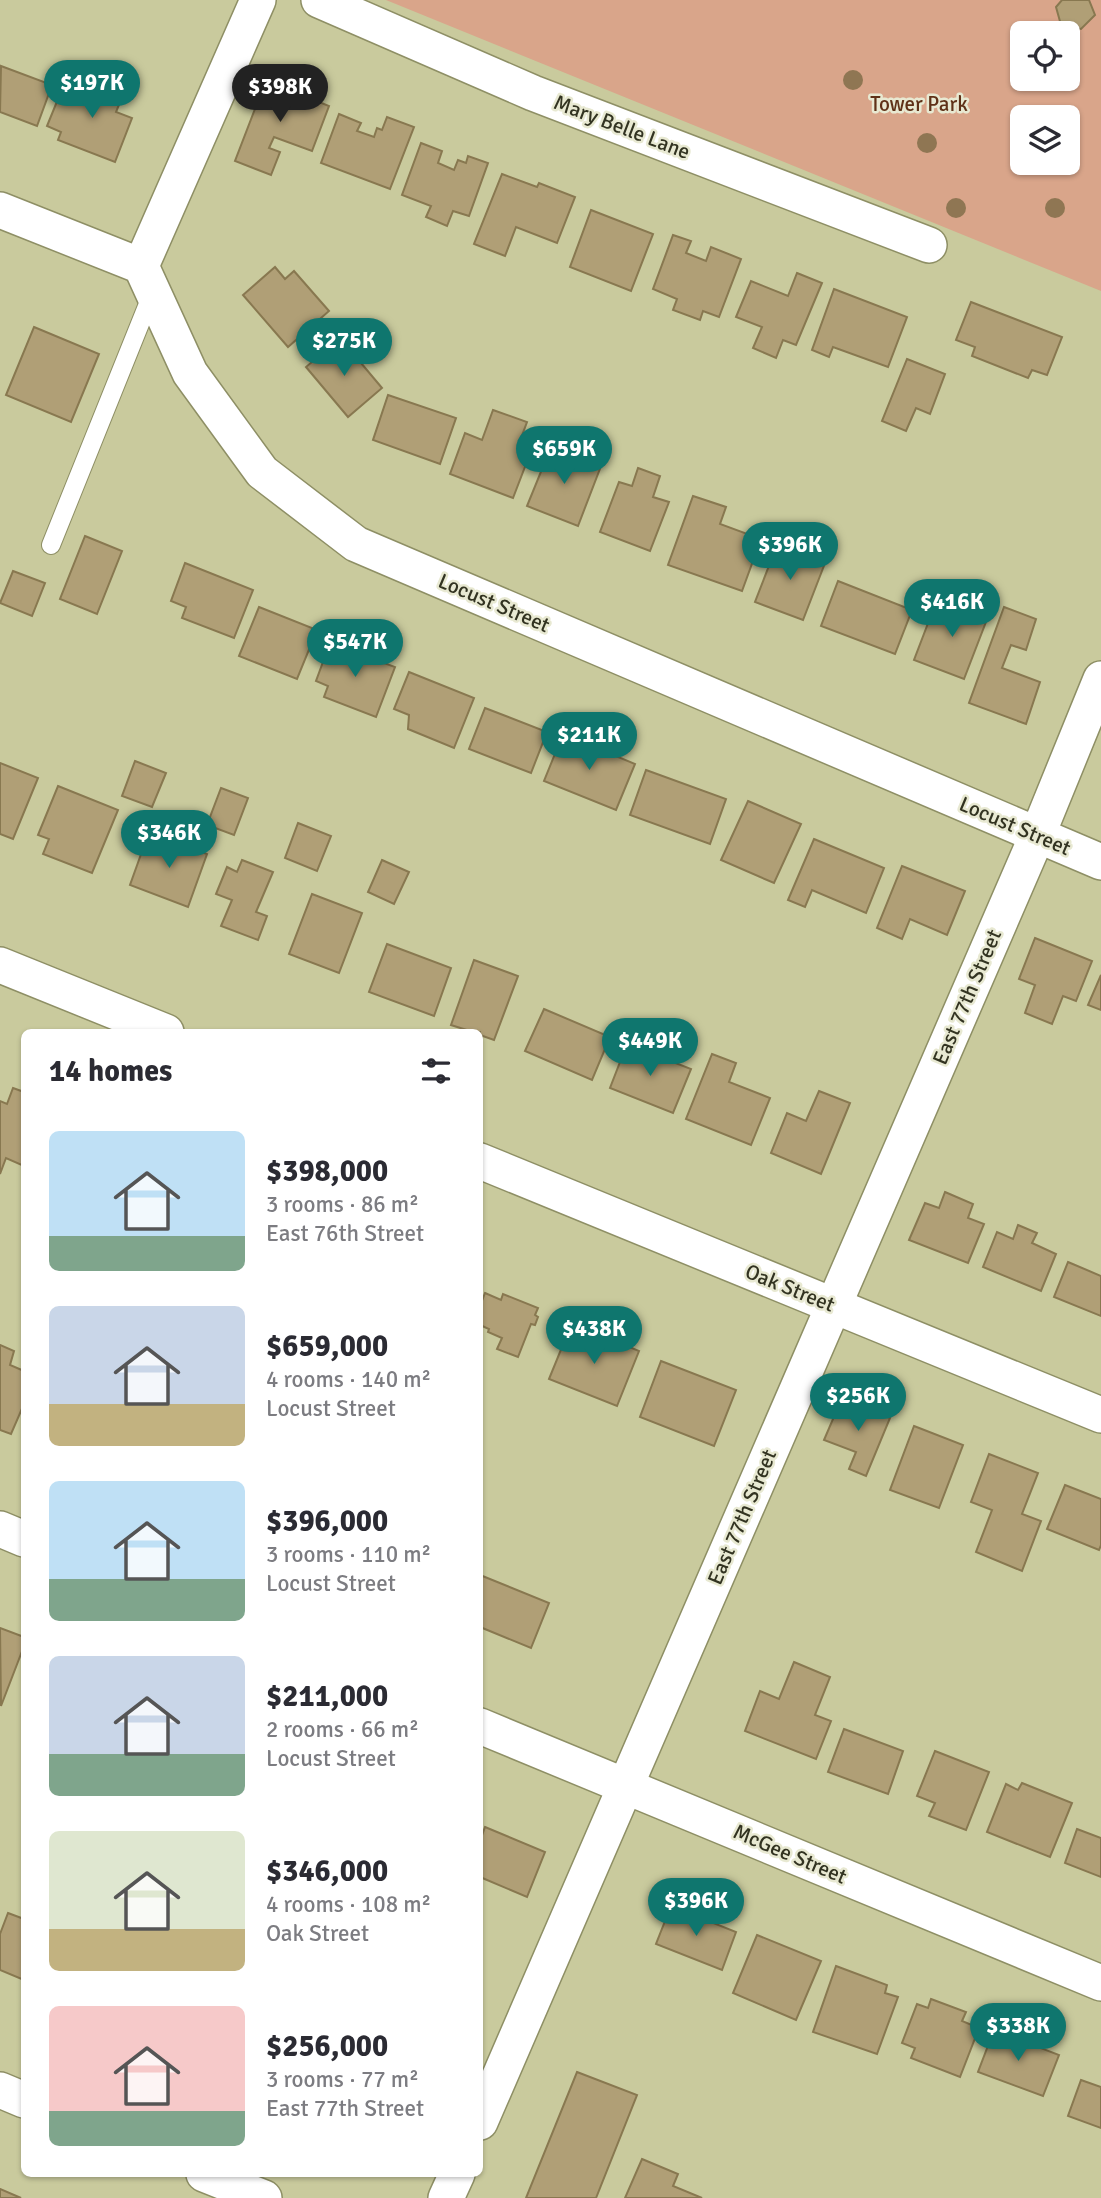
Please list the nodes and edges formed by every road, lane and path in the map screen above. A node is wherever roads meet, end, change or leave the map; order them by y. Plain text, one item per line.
1 (258, 0) edge
2 (319, 0) edge
3 (0, 210) edge
4 (929, 245) dead end
5 (146, 280) junction
6 (51, 545) dead end
7 (1101, 679) edge
8 (1037, 836) junction
9 (1101, 862) edge
10 (0, 965) edge
11 (159, 1029) edge
12 (483, 1162) edge
13 (833, 1305) junction
14 (1101, 1415) edge
15 (0, 1529) edge
16 (21, 1538) edge
17 (483, 1727) edge
18 (626, 1786) junction
19 (1101, 1983) edge
20 (0, 2090) edge
21 (21, 2099) edge
22 (483, 2115) edge
23 (212, 2177) edge
24 (456, 2177) edge
25 (264, 2198) edge
26 (446, 2198) edge

1 - 5 street
2 - 4 street, Mary Belle Lane
3 - 5 street
5 - 6 lane
5 - 8 street, Locust Street
7 - 8 street, East 77th Street
8 - 9 street, Locust Street
8 - 13 street, East 77th Street
10 - 11 street
12 - 13 street, Oak Street
13 - 14 street, Oak Street
13 - 18 street, East 77th Street
15 - 16 street
17 - 18 street, McGee Street
18 - 19 street, McGee Street
18 - 22 street, East 77th Street
20 - 21 street
23 - 25 street
24 - 26 street

